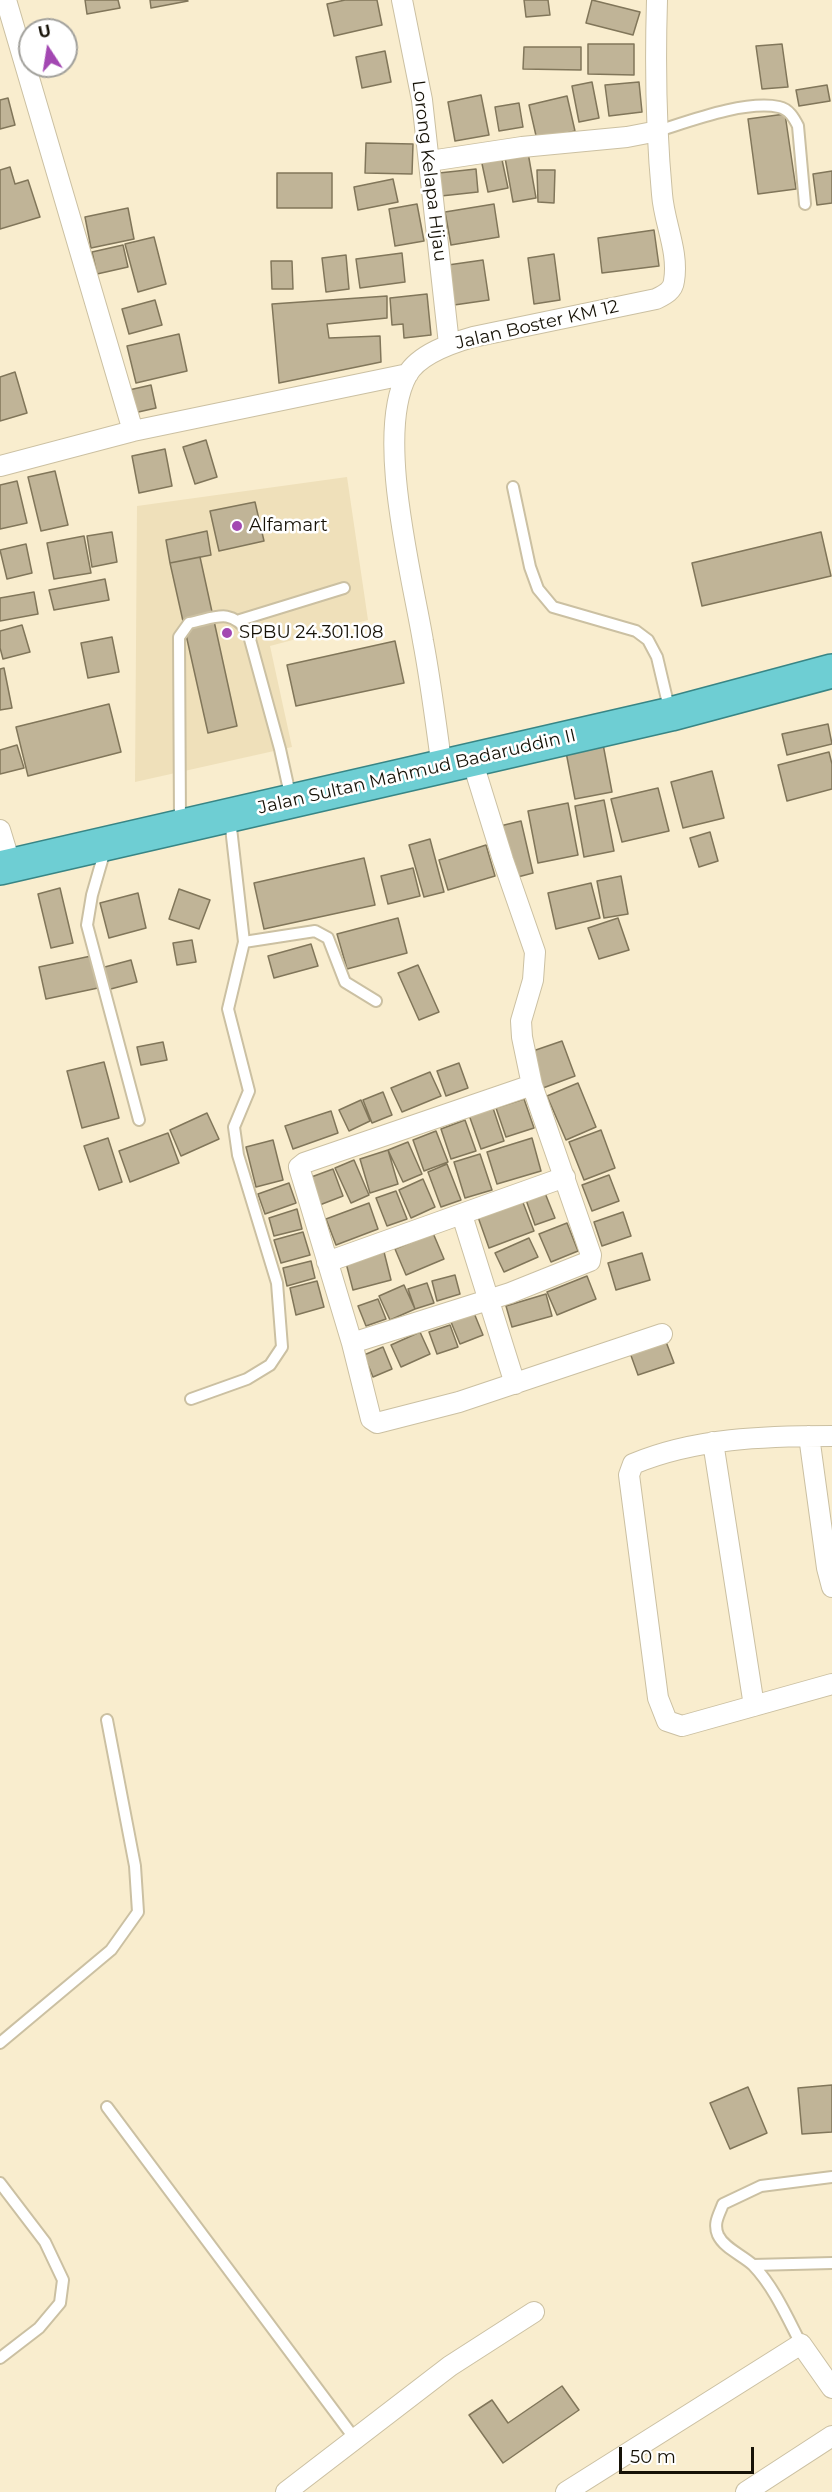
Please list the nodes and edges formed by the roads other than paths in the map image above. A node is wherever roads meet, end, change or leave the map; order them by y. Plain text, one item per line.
1 (6, 0) edge
2 (402, 0) edge
3 (657, 0) edge
4 (658, 132) junction
5 (430, 161) junction
6 (805, 204) dead end
7 (449, 344) junction
8 (408, 374) junction
9 (134, 431) junction
10 (0, 466) edge
11 (513, 487) dead end
12 (344, 588) dead end
13 (240, 620) junction
14 (832, 671) edge
15 (671, 714) junction
16 (457, 764) junction
17 (291, 802) junction
18 (230, 816) junction
19 (180, 827) junction
20 (0, 830) edge
21 (107, 844) junction
22 (5, 867) edge
23 (244, 942) junction
24 (376, 1001) dead end
25 (532, 1085) junction
26 (139, 1120) dead end
27 (565, 1177) junction
28 (462, 1215) junction
29 (327, 1262) junction
30 (489, 1299) junction
31 (662, 1334) dead end
32 (352, 1343) junction
33 (515, 1384) junction
34 (191, 1399) dead end
35 (809, 1436) junction
36 (832, 1436) edge
37 (713, 1442) junction
38 (832, 1587) edge
39 (832, 1684) edge
40 (754, 1706) junction
41 (107, 1720) dead end
42 (0, 2043) edge
43 (106, 2107) dead end
44 (832, 2177) edge
45 (0, 2183) edge
46 (832, 2263) edge
47 (753, 2265) junction
48 (534, 2312) dead end
49 (801, 2344) junction
50 (0, 2358) edge
51 (832, 2388) edge
52 (832, 2436) edge
53 (356, 2439) junction
54 (286, 2492) edge
55 (566, 2492) edge
56 (746, 2492) edge

1 - 9 street
2 - 5 street, Lorong Kelapa Hijau
3 - 4 street, Jalan Boster KM 12
4 - 5 street
4 - 6 lane
4 - 7 street, Jalan Boster KM 12
5 - 7 street, Lorong Kelapa Hijau
7 - 8 street, Jalan Boster KM 12
8 - 9 street
8 - 16 street
9 - 10 street
11 - 15 lane
12 - 13 lane
13 - 17 lane
13 - 19 lane
14 - 15 highway, Jalan Sultan Mahmud Badaruddin II
15 - 16 highway, Jalan Sultan Mahmud Badaruddin II
16 - 17 highway, Jalan Sultan Mahmud Badaruddin II
16 - 25 street
17 - 18 highway, Jalan Sultan Mahmud Badaruddin II
18 - 19 highway, Jalan Sultan Mahmud Badaruddin II
18 - 23 lane
19 - 21 highway, Jalan Sultan Mahmud Badaruddin II
20 - 22 street
21 - 22 highway, Jalan Sultan Mahmud Badaruddin II
21 - 26 lane
23 - 24 lane
23 - 34 lane
25 - 27 street
25 - 29 street
27 - 28 street
27 - 30 street
28 - 29 street
28 - 30 street
29 - 32 street
30 - 32 street
30 - 33 street
31 - 33 street
32 - 33 street
35 - 36 street
35 - 37 street
35 - 38 street
37 - 40 street
37 - 40 street
39 - 40 street
41 - 42 lane
43 - 53 lane
44 - 47 lane
45 - 50 lane
46 - 47 lane
47 - 49 lane
48 - 53 street
49 - 51 street
49 - 55 street
52 - 56 street
53 - 54 street

